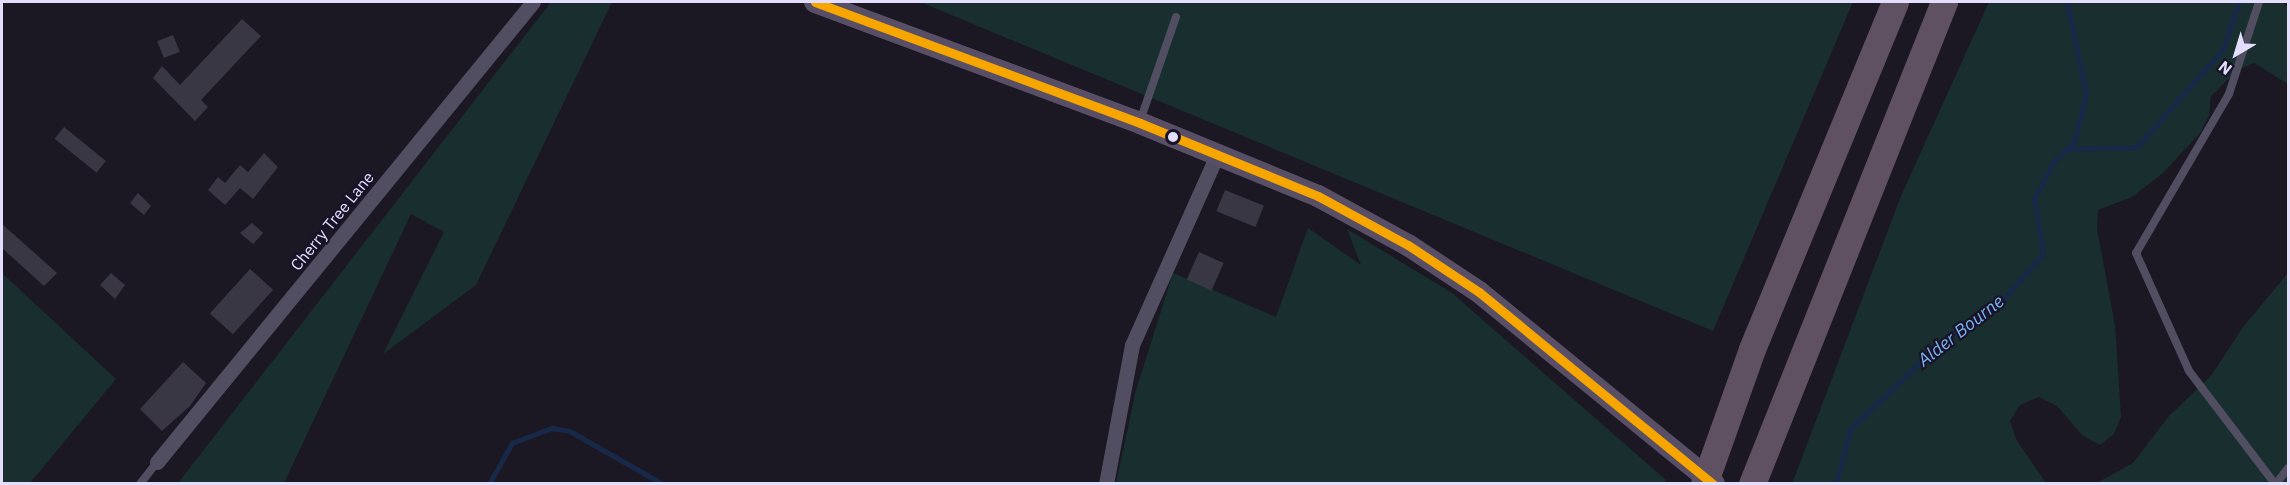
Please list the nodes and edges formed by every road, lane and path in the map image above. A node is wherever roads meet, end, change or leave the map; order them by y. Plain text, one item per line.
1 (533, 2) edge
2 (815, 2) edge
3 (1895, 2) edge
4 (1944, 2) edge
5 (2259, 2) edge
6 (1176, 17) dead end
7 (1140, 123) junction
8 (1218, 153) junction
9 (157, 462) joint
10 (2289, 468) edge
11 (140, 483) edge
12 (1106, 483) edge
13 (1704, 483) edge
14 (1714, 483) edge
15 (1752, 483) edge
16 (2276, 483) edge

1 - 9 street, Cherry Tree Lane
2 - 7 main road
3 - 13 highway
4 - 15 highway
5 - 16 lane
6 - 7 lane
7 - 8 main road
8 - 12 street
8 - 14 main road
9 - 11 lane
10 - 16 lane

